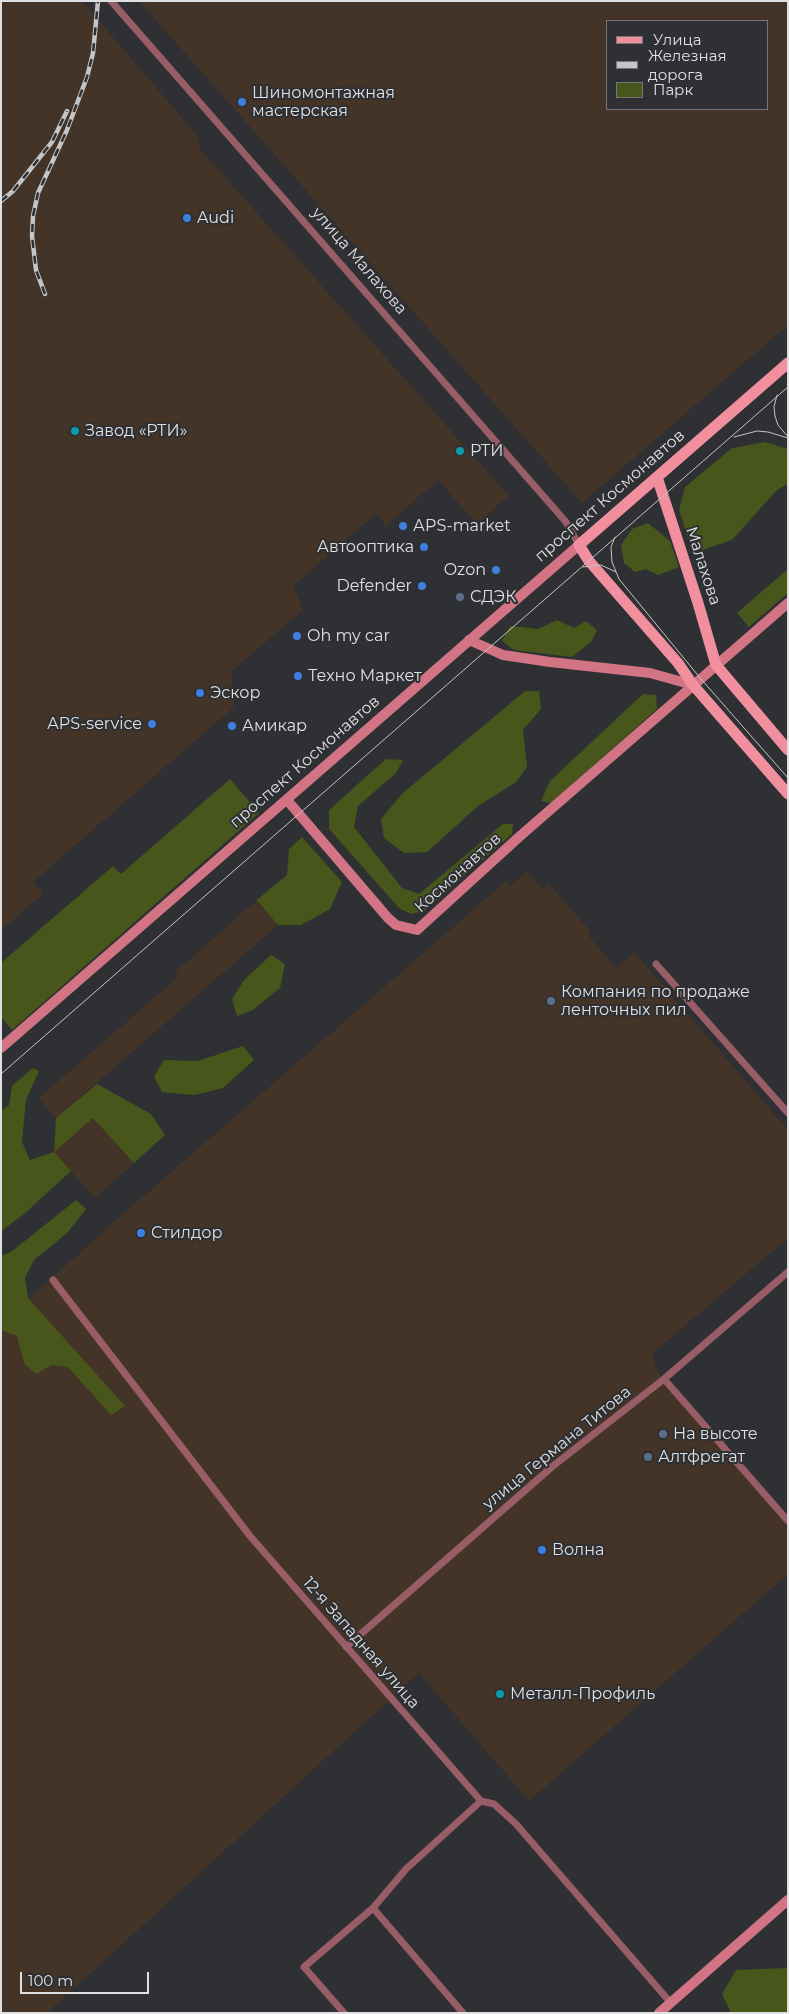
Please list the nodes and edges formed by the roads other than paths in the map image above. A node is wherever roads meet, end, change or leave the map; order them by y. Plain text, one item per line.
1 (111, 1) edge
2 (788, 363) edge
3 (657, 477) junction
4 (579, 545) junction
5 (788, 603) edge
6 (469, 640) junction
7 (716, 665) junction
8 (693, 685) junction
9 (788, 750) edge
10 (788, 794) edge
11 (286, 800) junction
12 (656, 964) dead end
13 (1, 1048) edge
14 (788, 1113) edge
15 (788, 1272) edge
16 (53, 1280) dead end
17 (664, 1378) junction
18 (788, 1521) edge
19 (346, 1647) junction
20 (481, 1801) junction
21 (788, 1900) edge
22 (373, 1908) junction
23 (670, 2002) junction
24 (344, 2013) edge
25 (463, 2013) edge
26 (659, 2013) edge

1 - 4 street, улица Малахова
2 - 3 main road, проспект Космонавтов
3 - 4 main road, проспект Космонавтов
3 - 7 main road, Малахова
4 - 6 main road, проспект Космонавтов
4 - 8 main road
5 - 7 main road
6 - 8 main road
6 - 11 main road, проспект Космонавтов
7 - 8 main road
7 - 9 main road
8 - 10 main road
8 - 11 main road, Космонавтов
11 - 13 main road, проспект Космонавтов
12 - 14 street
15 - 17 street, улица Германа Титова
16 - 19 street, 12-я Западная улица
17 - 18 street
17 - 19 street, улица Германа Титова
19 - 20 street, 12-я Западная улица
20 - 22 street
20 - 23 street, 12-я Западная улица
21 - 23 main road
22 - 24 street
22 - 25 street
23 - 26 main road

